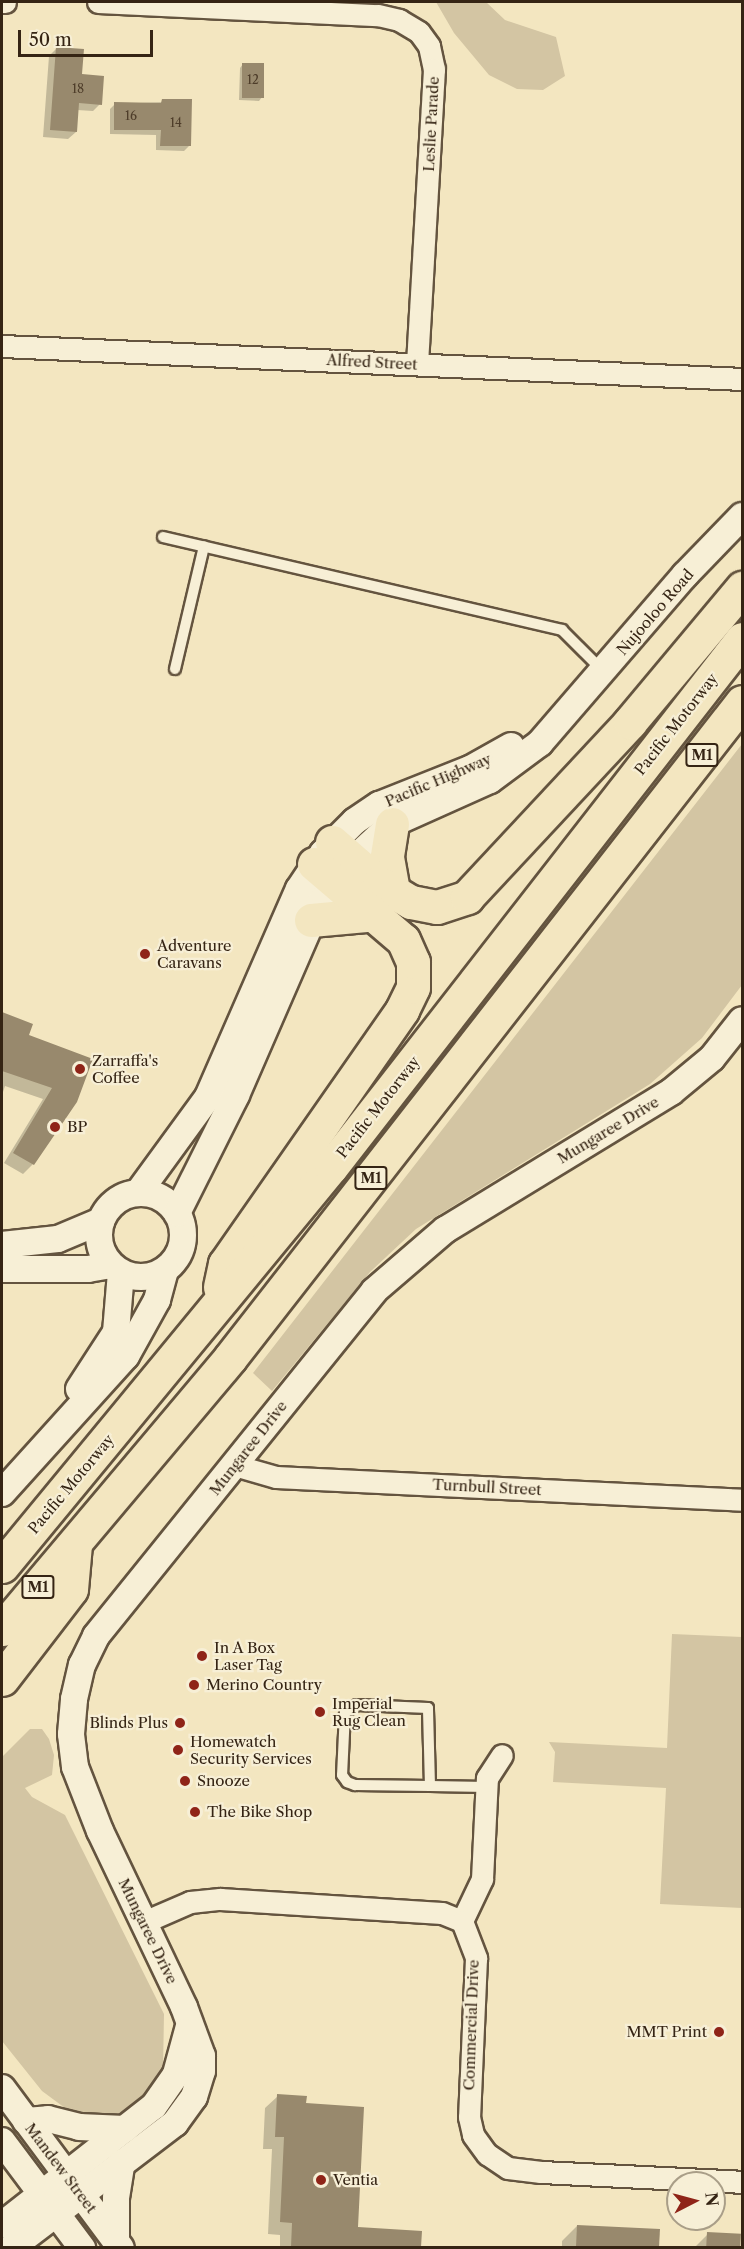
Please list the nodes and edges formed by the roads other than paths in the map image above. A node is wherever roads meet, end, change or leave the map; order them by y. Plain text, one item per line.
1 (98, 2) edge
2 (2, 346) edge
3 (417, 364) junction
4 (742, 379) edge
5 (742, 516) edge
6 (163, 537) dead end
7 (204, 546) junction
8 (742, 588) edge
9 (742, 639) edge
10 (175, 669) dead end
11 (603, 671) junction
12 (742, 702) edge
13 (569, 708) junction
14 (392, 824) junction
15 (333, 862) junction
16 (385, 903) junction
17 (311, 920) junction
18 (742, 1020) edge
19 (138, 1193) junction
20 (177, 1213) junction
21 (101, 1221) junction
22 (2, 1245) edge
23 (2, 1269) edge
24 (116, 1269) junction
25 (165, 1270) junction
26 (214, 1312) junction
27 (66, 1419) junction
28 (234, 1465) junction
29 (2, 1493) edge
30 (742, 1500) edge
31 (75, 1544) junction
32 (2, 1566) edge
33 (2, 1629) edge
34 (2, 1679) edge
35 (502, 1755) dead end
36 (430, 1786) junction
37 (487, 1787) junction
38 (144, 1922) junction
39 (462, 1922) junction
40 (189, 2026) junction
41 (2, 2088) edge
42 (26, 2121) junction
43 (125, 2129) junction
44 (2, 2141) edge
45 (122, 2162) junction
46 (742, 2182) edge
47 (73, 2184) junction
48 (49, 2204) junction
49 (2, 2225) edge
50 (118, 2244) edge
51 (11, 2247) edge
52 (82, 2247) edge

1 - 3 street, Leslie Parade
2 - 3 street, Alfred Street
3 - 4 street, Alfred Street
5 - 11 street, Nujooloo Road
6 - 7 lane
7 - 10 lane
7 - 11 lane
8 - 16 highway
9 - 26 highway, Pacific Motorway / M1
11 - 13 street, Nujooloo Road
12 - 31 highway, M1
13 - 14 street, Pacific Highway
13 - 15 street, Pacific Highway
14 - 15 street, Pacific Highway
14 - 16 highway
15 - 16 highway
15 - 17 street, Pacific Highway
15 - 19 street, Pacific Highway
16 - 17 highway
16 - 26 highway
17 - 20 street, Pacific Highway
18 - 28 street, Mungaree Drive
19 - 20 street
19 - 21 street
20 - 25 street
21 - 22 street
21 - 24 street
23 - 24 street
24 - 25 street
24 - 27 street
25 - 27 street
26 - 32 highway, Pacific Motorway / M1
27 - 29 street
28 - 30 street, Turnbull Street
28 - 38 street, Mungaree Drive
31 - 33 highway, M1
31 - 34 highway
35 - 37 street
36 - 36 lane
36 - 37 lane
37 - 39 street
38 - 39 street
38 - 40 street, Mungaree Drive
39 - 46 street, Commercial Drive
40 - 43 street, Mungaree Drive
40 - 45 street, Mungaree Drive
41 - 42 street, Mandew Street
42 - 43 street
42 - 47 street, Mandew Street
43 - 47 street, Mungaree Drive
44 - 48 street, Mandew Street
45 - 47 street, Mungaree Drive
45 - 50 street
47 - 48 street, Mungaree Drive
47 - 50 street, Mandew Street
48 - 49 street, Mungaree Drive
48 - 51 street, Mungaree Drive
48 - 52 street, Mandew Street

